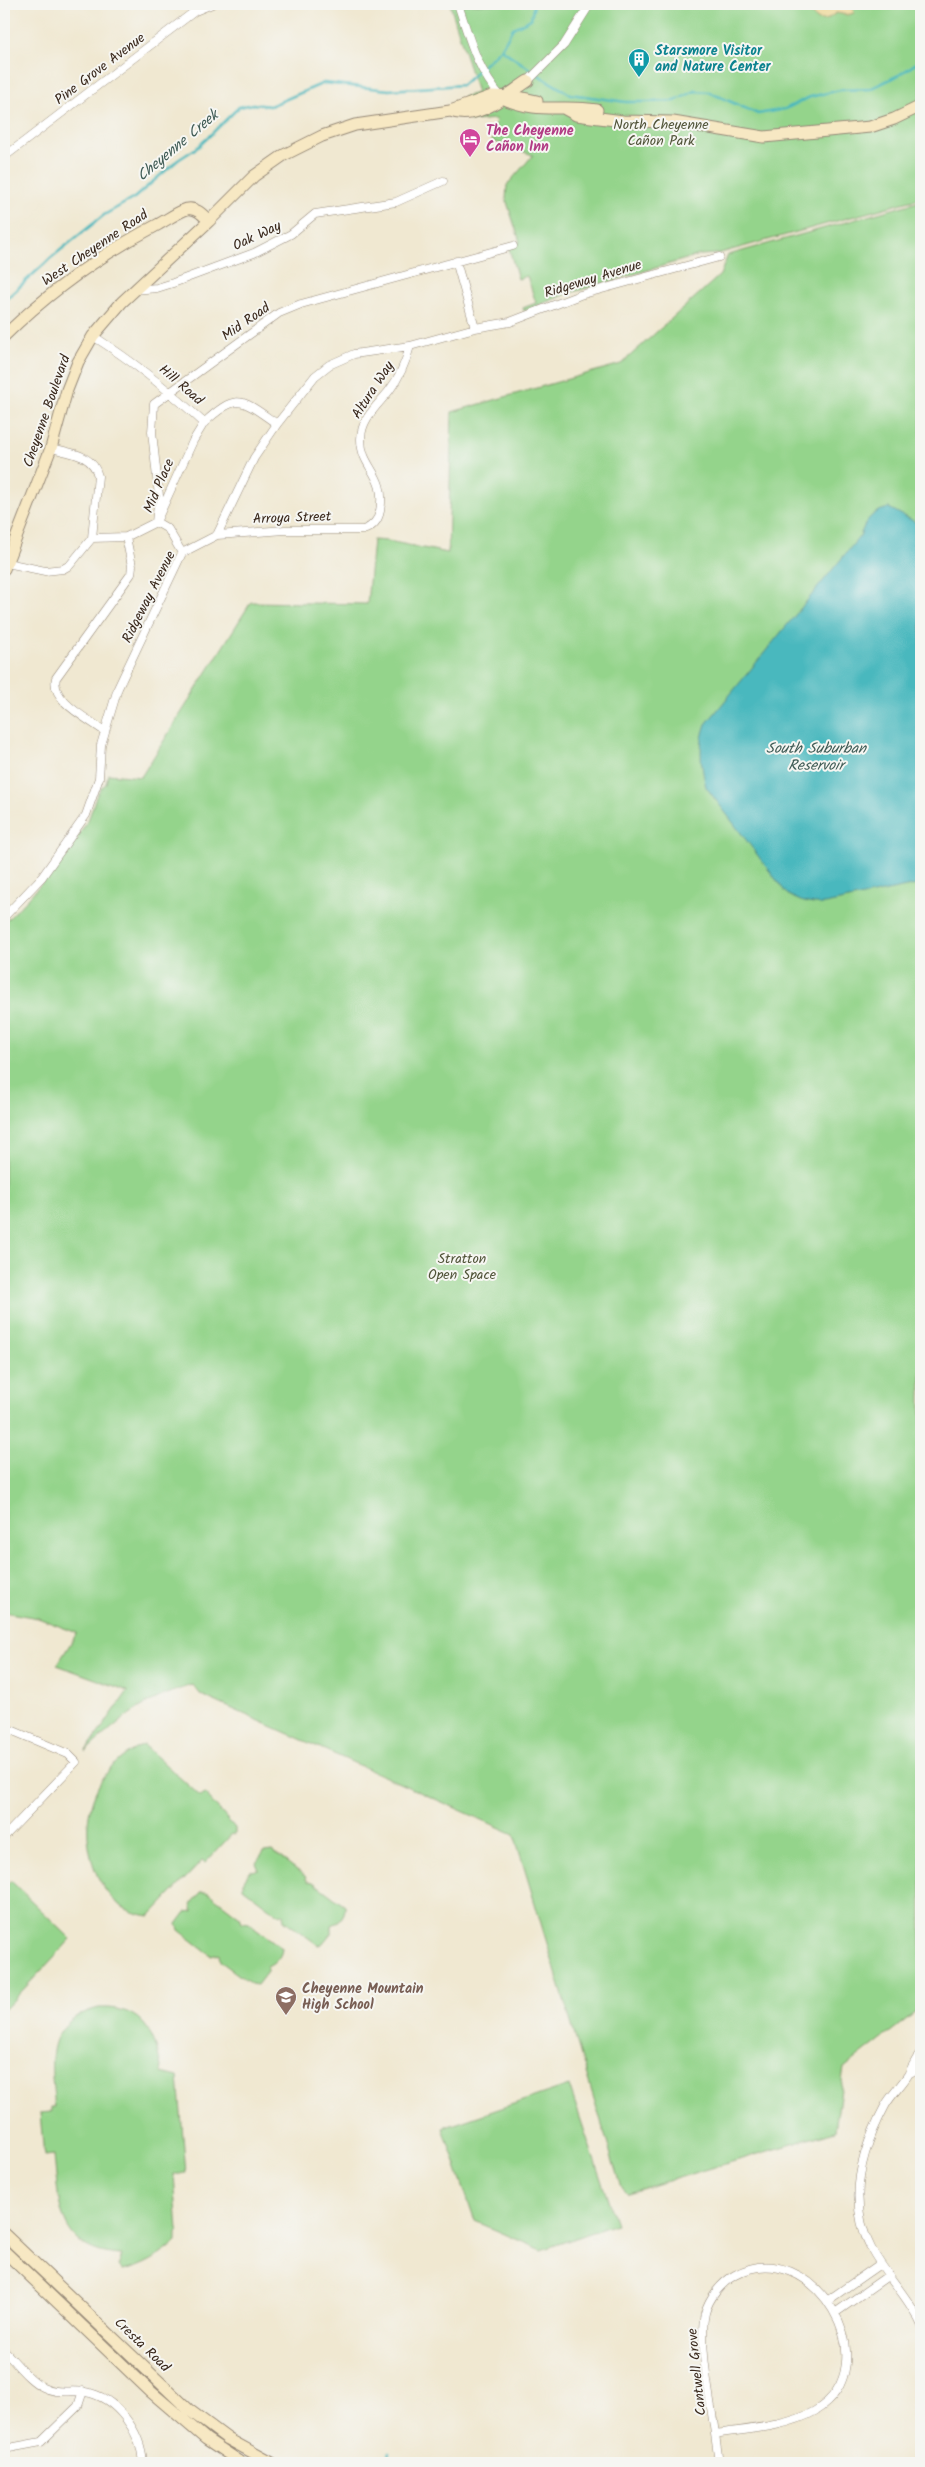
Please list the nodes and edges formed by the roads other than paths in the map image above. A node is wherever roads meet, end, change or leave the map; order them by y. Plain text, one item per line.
1 (212, 4) edge
2 (458, 4) edge
3 (590, 4) edge
4 (530, 78) joint
5 (502, 98) junction
6 (921, 106) edge
7 (4, 157) edge
8 (443, 182) dead end
9 (209, 221) junction
10 (513, 246) dead end
11 (720, 257) dead end
12 (456, 261) junction
13 (134, 290) junction
14 (475, 328) junction
15 (4, 336) edge
16 (93, 336) junction
17 (410, 346) junction
18 (170, 391) junction
19 (204, 422) junction
20 (277, 424) junction
21 (51, 448) junction
22 (156, 522) junction
23 (368, 528) joint
24 (217, 535) junction
25 (126, 536) junction
26 (92, 538) junction
27 (182, 554) junction
28 (5, 566) edge
29 (104, 731) junction
30 (4, 917) edge
31 (4, 1727) edge
32 (4, 1837) edge
33 (921, 2053) edge
34 (921, 2069) edge
35 (909, 2074) junction
36 (4, 2234) edge
37 (4, 2251) edge
38 (880, 2264) junction
39 (889, 2275) junction
40 (827, 2301) junction
41 (835, 2313) junction
42 (921, 2324) edge
43 (4, 2351) edge
44 (82, 2392) junction
45 (716, 2434) junction
46 (4, 2449) edge
47 (143, 2463) edge
48 (242, 2463) edge
49 (272, 2463) edge
50 (719, 2463) edge

1 - 7 street, Pine Grove Avenue
2 - 5 street
3 - 4 street
4 - 5 street
5 - 6 street
5 - 9 street, Cheyenne Boulevard
8 - 13 street, Oak Way
9 - 13 street, Cheyenne Boulevard
9 - 15 street, West Cheyenne Road
10 - 12 street, Mid Road
11 - 14 street, Ridgeway Avenue
12 - 14 street
12 - 18 street, Mid Road
13 - 16 street, Cheyenne Boulevard
14 - 17 street, Ridgeway Avenue
16 - 18 street, Hill Road
16 - 21 street, Cheyenne Boulevard
17 - 20 street, Ridgeway Avenue
17 - 23 street, Altura Way
18 - 19 street, Hill Road
18 - 22 street, Mid Road
19 - 20 street, Hill Road
19 - 22 street, Mid Place
20 - 24 street, Ridgeway Avenue
21 - 26 street
21 - 28 street, Cheyenne Boulevard
22 - 25 street
22 - 27 street, Mid Place
23 - 24 street, Arroya Street
24 - 27 street, Ridgeway Avenue
25 - 26 street
25 - 29 street
26 - 28 street
27 - 29 street, Ridgeway Avenue
29 - 30 street, Ridgeway Avenue
31 - 32 street
33 - 35 street
34 - 35 street
35 - 38 street
36 - 49 street, Cresta Road
37 - 48 street, Cresta Road
38 - 39 street
38 - 40 street
39 - 41 street
39 - 42 street
40 - 41 street, Cantwell Grove
40 - 45 street, Cantwell Grove
41 - 45 street, Cantwell Grove
43 - 44 street
44 - 46 street
44 - 47 street
45 - 50 street, Cantwell Grove

